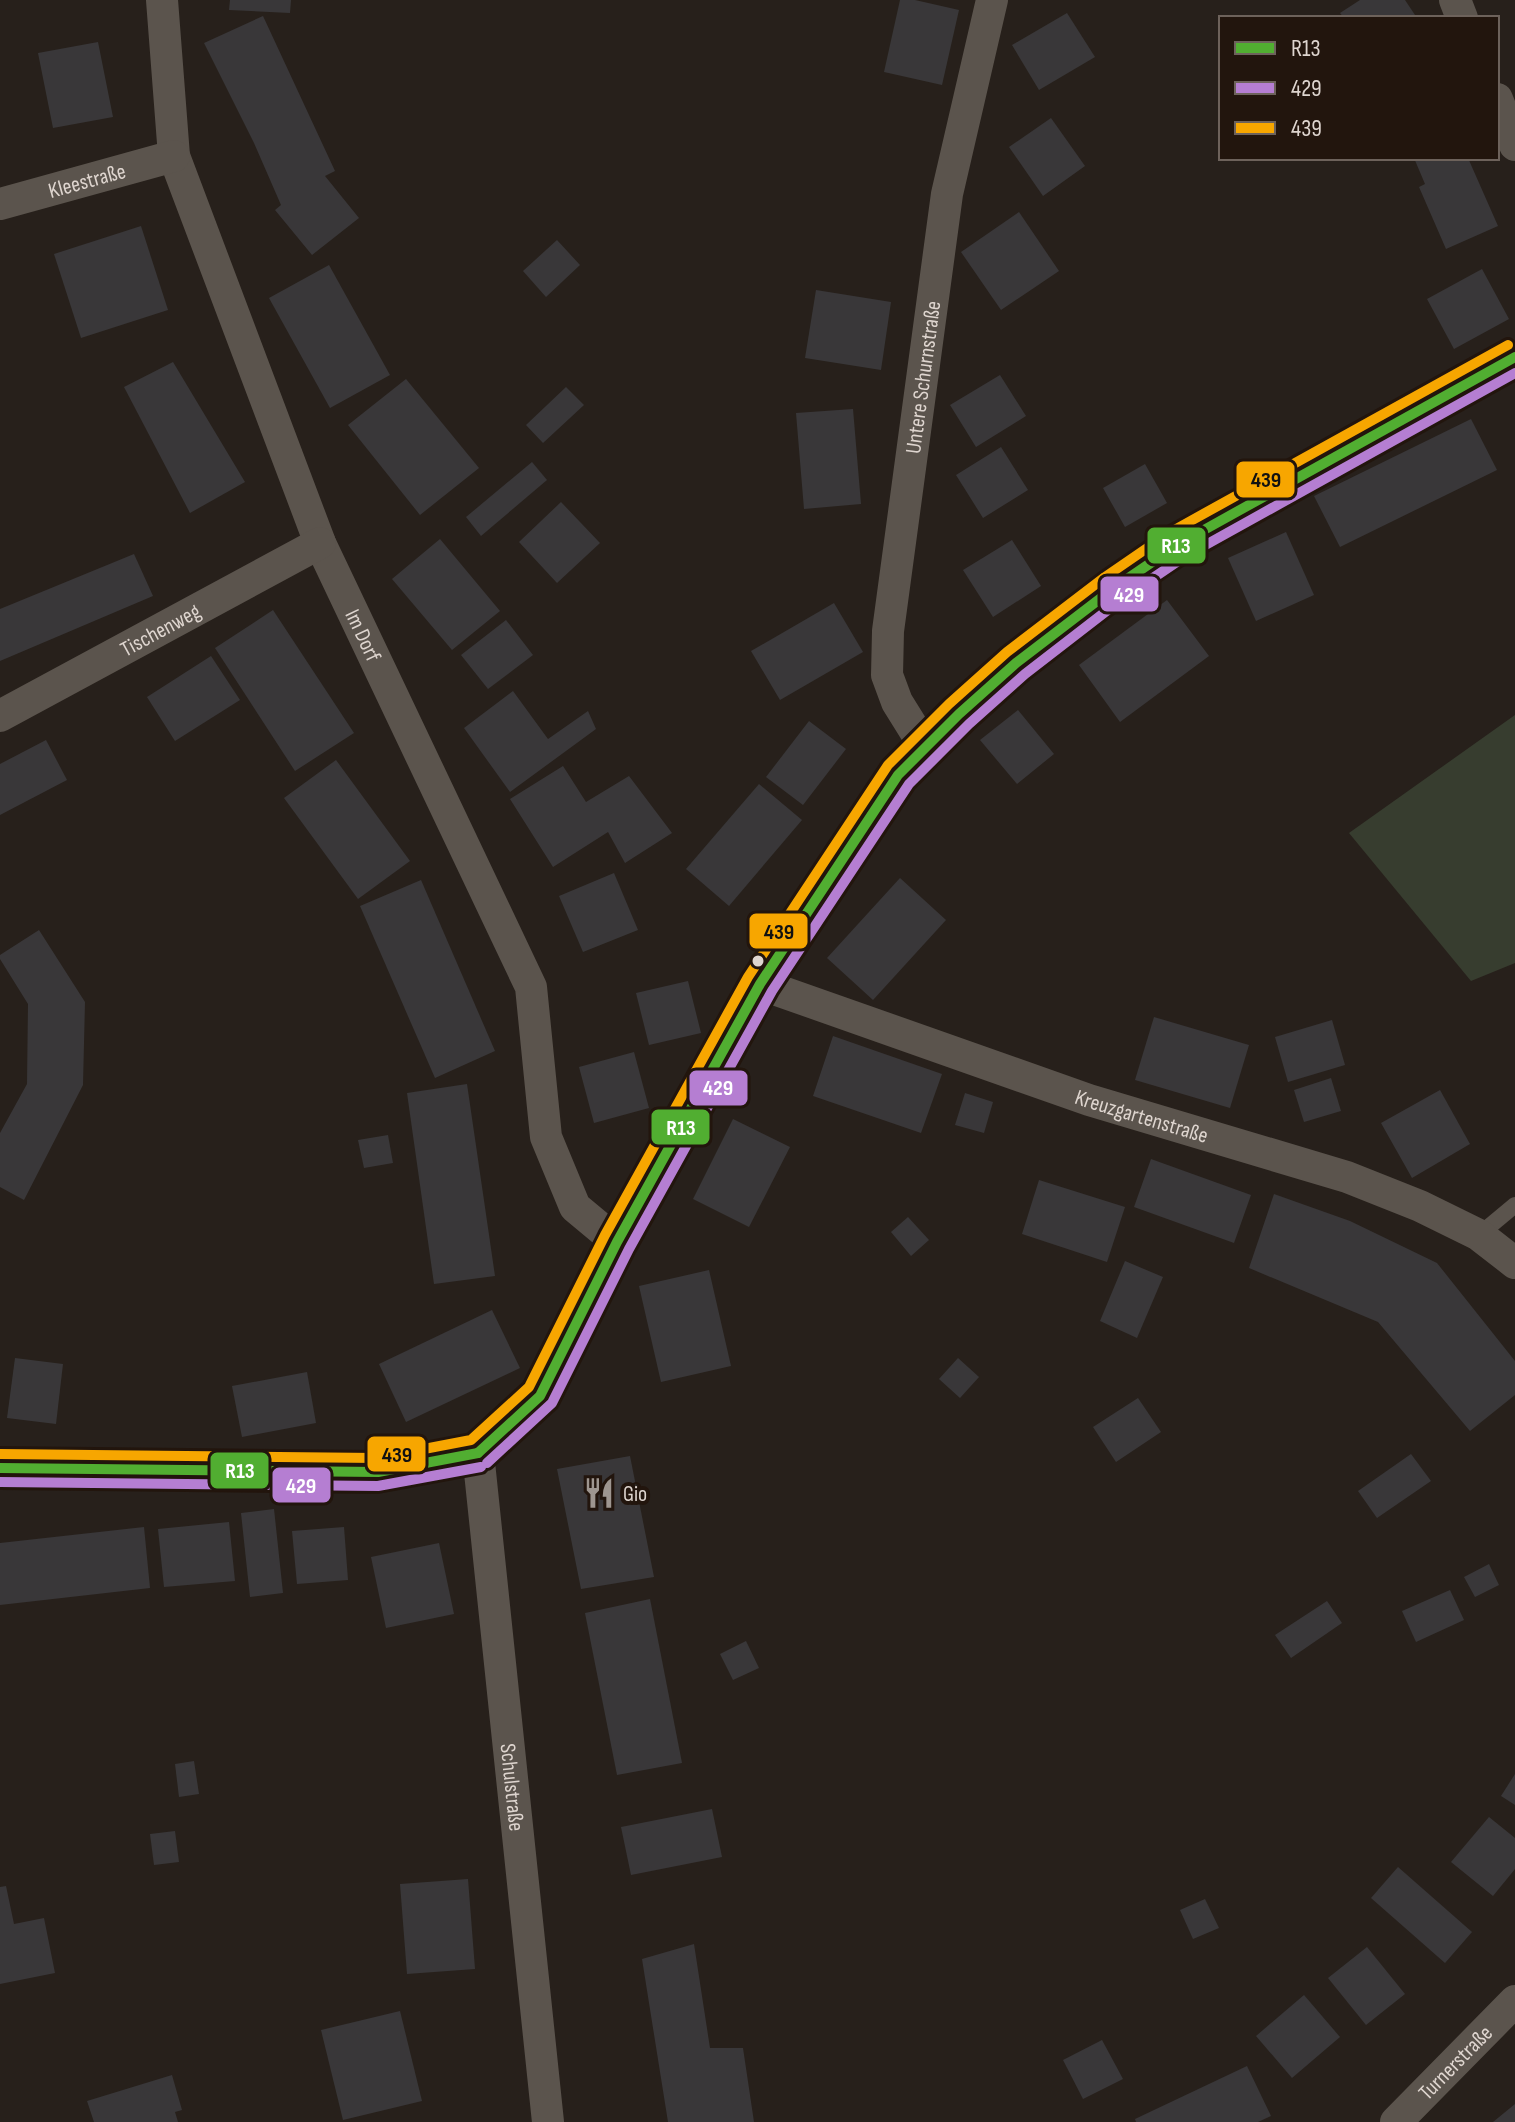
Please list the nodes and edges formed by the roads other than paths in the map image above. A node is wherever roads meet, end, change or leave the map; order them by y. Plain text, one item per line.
1 (162, 0) edge
2 (992, 0) edge
3 (1499, 104) edge
4 (1515, 145) edge
5 (174, 156) junction
6 (0, 204) edge
7 (1515, 357) edge
8 (320, 543) junction
9 (0, 716) edge
10 (925, 747) junction
11 (760, 984) junction
12 (1515, 1205) edge
13 (1479, 1235) junction
14 (617, 1242) junction
15 (1515, 1263) edge
16 (478, 1453) junction
17 (0, 1468) edge
18 (1515, 2001) edge
19 (548, 2122) edge
20 (1396, 2122) edge

1 - 5 street, Im Dorf
2 - 10 street, Untere Schurnstraße
3 - 4 street
5 - 6 street, Kleestraße
5 - 8 street, Im Dorf
7 - 10 street
8 - 9 street, Tischenweg
8 - 14 street, Im Dorf
10 - 11 street
11 - 13 street, Kreuzgartenstraße
11 - 14 street
12 - 13 lane
13 - 15 street, Kreuzgartenstraße
14 - 16 street
16 - 17 street
16 - 19 street, Schulstraße
18 - 20 street, Turnerstraße

